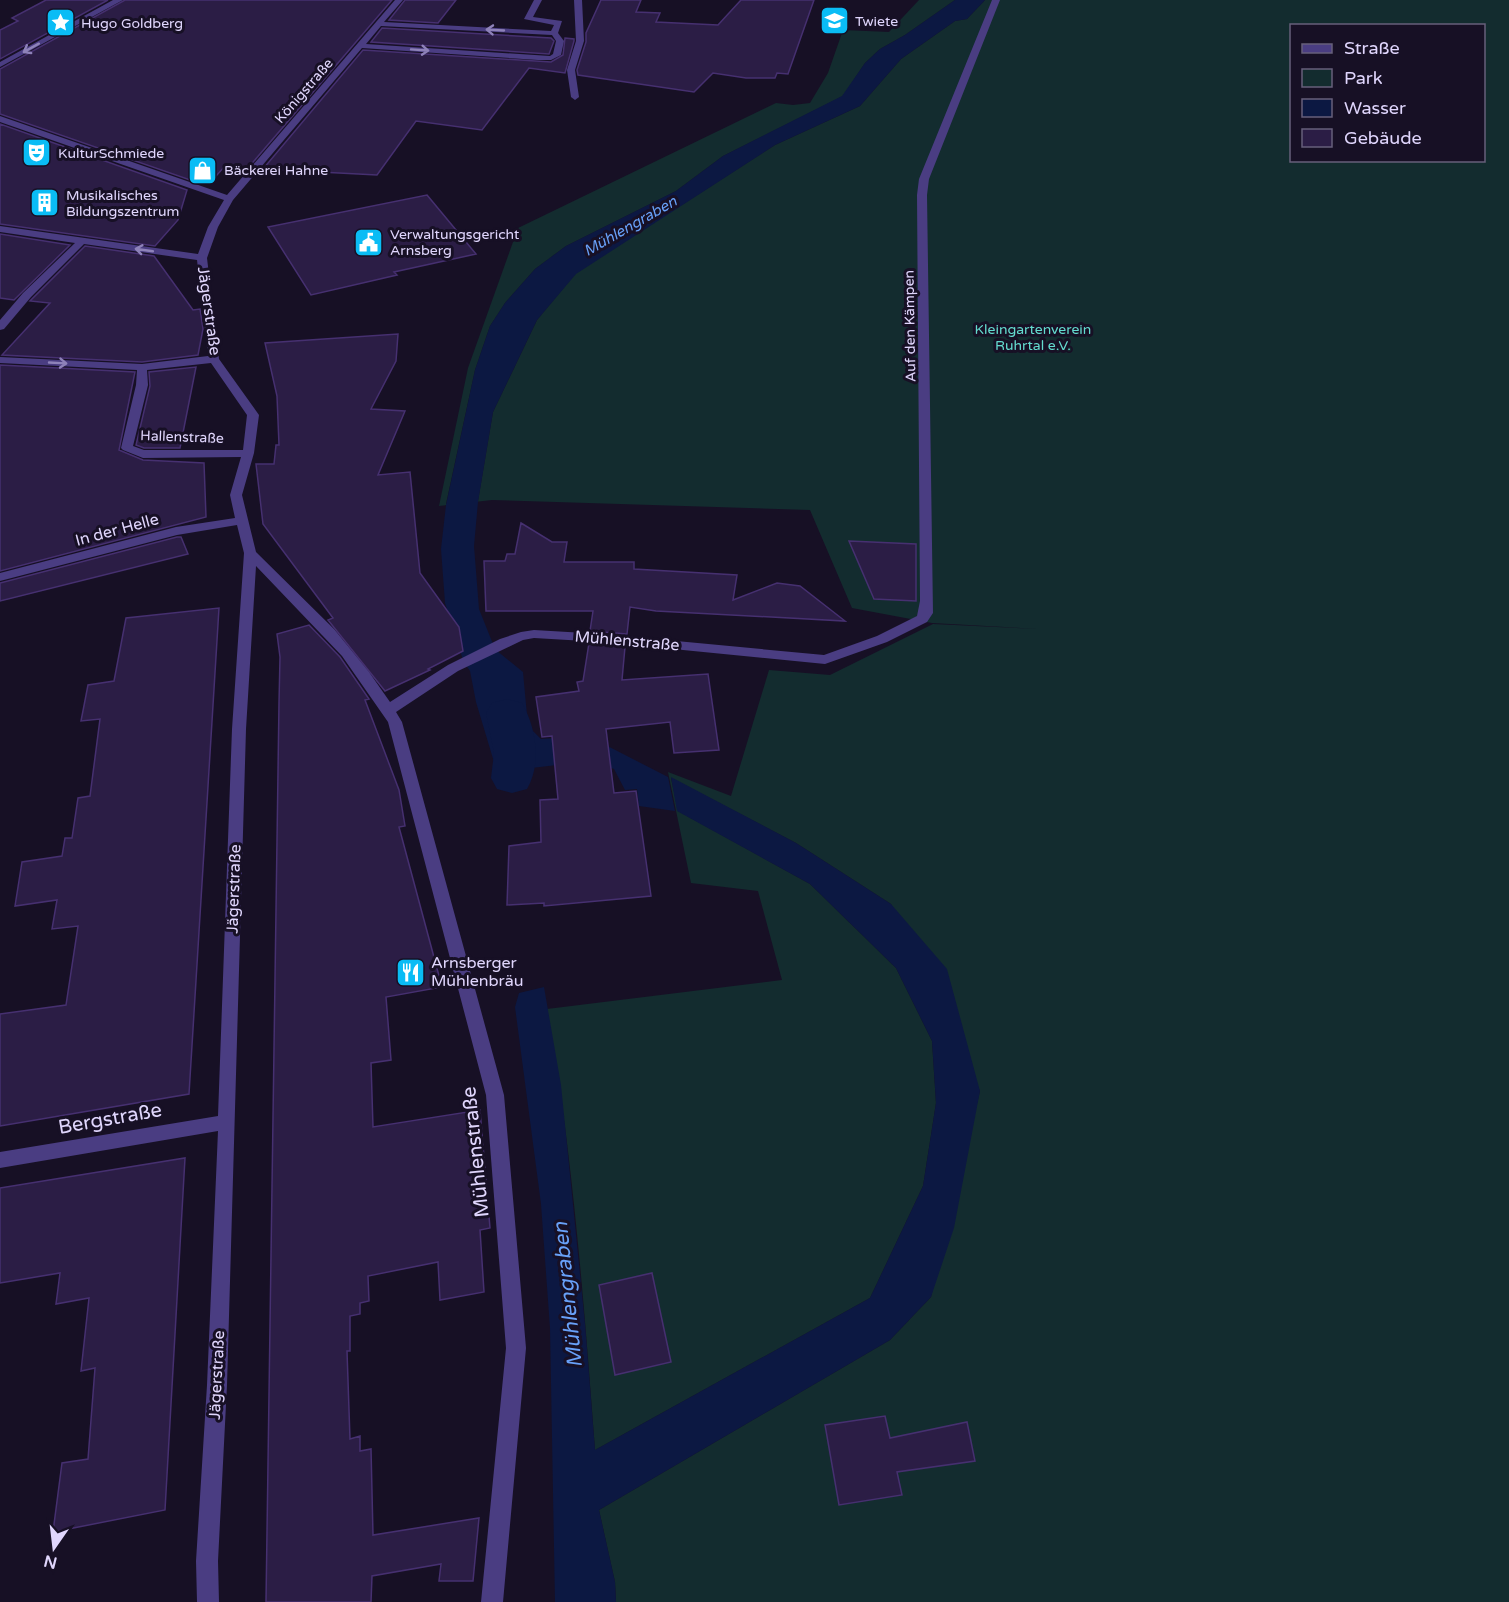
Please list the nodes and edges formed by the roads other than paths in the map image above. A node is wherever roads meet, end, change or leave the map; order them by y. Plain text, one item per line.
1 (120, 0) edge
2 (399, 0) edge
3 (538, 0) edge
4 (578, 0) edge
5 (996, 0) edge
6 (381, 24) junction
7 (554, 33) junction
8 (362, 46) junction
9 (0, 65) edge
10 (575, 97) dead end
11 (0, 118) edge
12 (229, 198) junction
13 (0, 229) edge
14 (81, 241) junction
15 (202, 258) junction
16 (0, 327) edge
17 (0, 360) edge
18 (214, 360) junction
19 (142, 368) junction
20 (248, 453) junction
21 (243, 520) junction
22 (250, 553) junction
23 (0, 577) edge
24 (882, 639) joint
25 (388, 710) junction
26 (227, 1122) junction
27 (0, 1160) edge
28 (208, 1602) edge
29 (492, 1602) edge

1 -> 9 street
2 - 6 street, Königstraße
3 - 7 street
4 - 10 street
5 - 24 street, Auf den Kämpen
7 -> 6 street
6 - 8 street, Königstraße
8 -> 7 street
8 - 12 street, Königstraße
11 - 12 street
12 - 15 street, Jägerstraße
13 - 14 street
15 -> 14 street
14 - 16 street
15 - 18 street, Jägerstraße
17 -> 19 street
18 - 19 street
18 - 20 street, Jägerstraße
19 - 20 street, Hallenstraße
20 - 21 street, Jägerstraße
21 - 22 street, Jägerstraße
21 - 23 street, In der Helle
22 - 25 street, Mühlenstraße
22 - 26 street, Jägerstraße
24 - 25 street, Mühlenstraße
25 - 29 street, Mühlenstraße
26 - 27 street, Bergstraße
26 - 28 street, Jägerstraße

